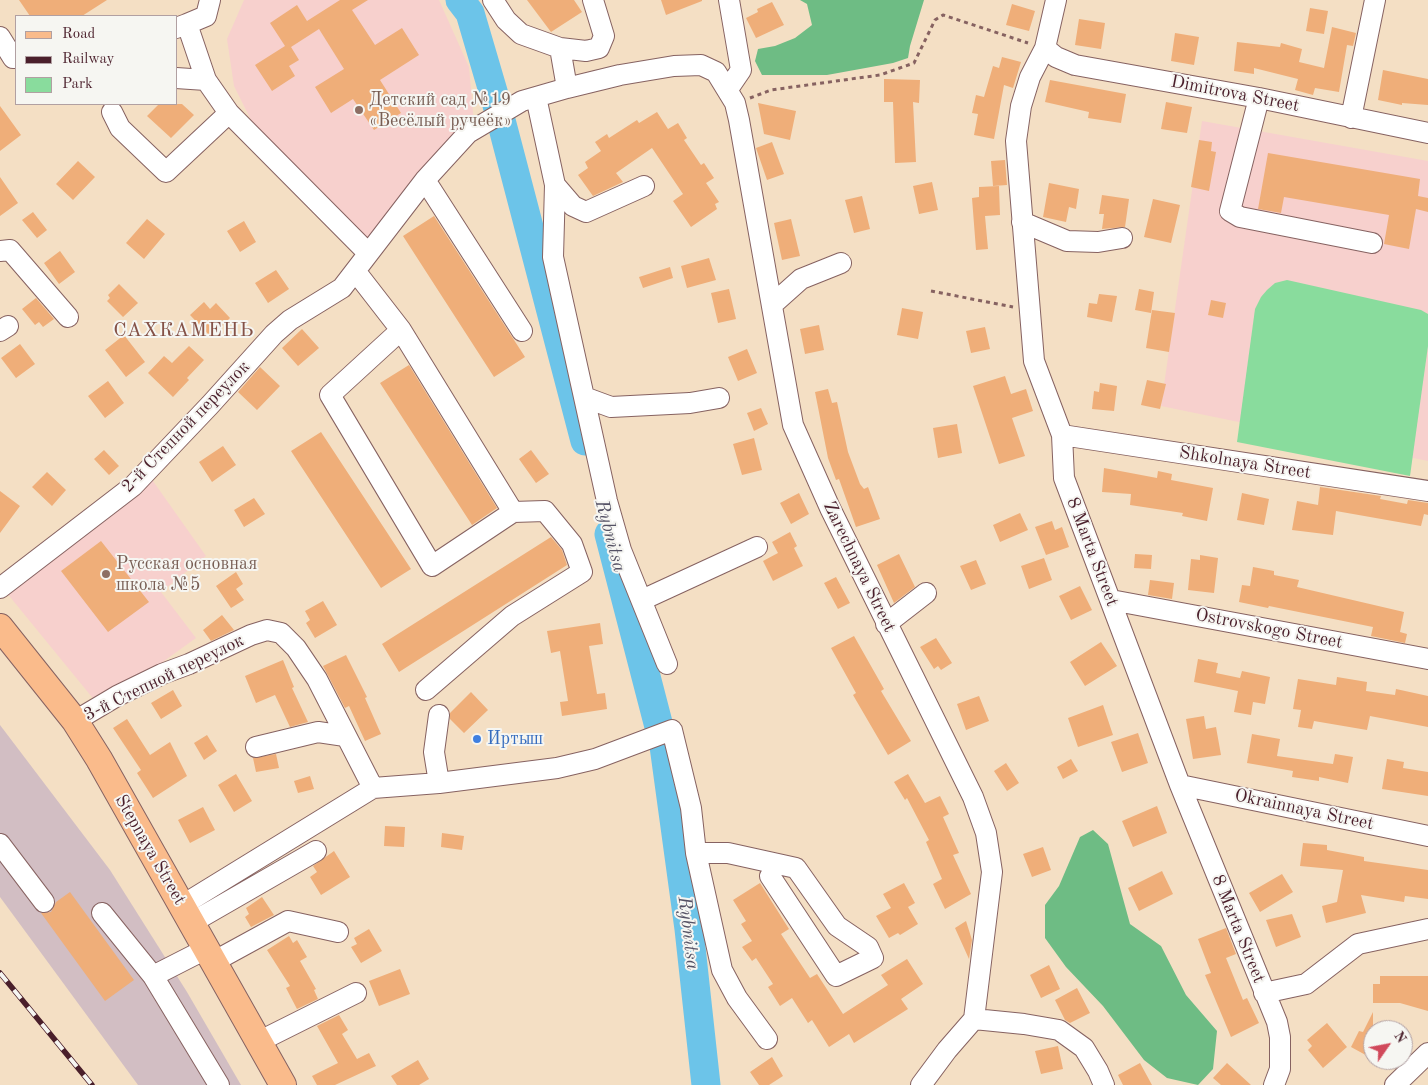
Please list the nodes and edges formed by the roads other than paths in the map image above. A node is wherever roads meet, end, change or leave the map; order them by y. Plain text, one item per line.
1 (210, 0) edge
2 (493, 0) edge
3 (593, 0) edge
4 (729, 0) edge
5 (1056, 0) edge
6 (1375, 0) edge
7 (182, 26) edge
8 (0, 37) edge
9 (560, 48) junction
10 (1045, 48) junction
11 (6, 58) edge
12 (178, 78) edge
13 (206, 80) junction
14 (567, 88) junction
15 (732, 96) junction
16 (1259, 98) junction
17 (529, 99) junction
18 (114, 107) edge
19 (230, 113) junction
20 (1351, 118) junction
21 (1428, 133) edge
22 (425, 180) junction
23 (555, 185) junction
24 (644, 186) dead end
25 (1022, 222) junction
26 (1122, 238) dead end
27 (1372, 243) dead end
28 (0, 251) edge
29 (368, 253) junction
30 (841, 263) dead end
31 (356, 272) junction
32 (773, 304) junction
33 (68, 317) dead end
34 (401, 330) junction
35 (522, 331) dead end
36 (584, 397) junction
37 (720, 398) dead end
38 (1062, 435) junction
39 (1428, 491) edge
40 (512, 512) junction
41 (757, 547) dead end
42 (0, 588) edge
43 (926, 593) dead end
44 (642, 600) junction
45 (1111, 600) junction
46 (886, 624) junction
47 (0, 627) edge
48 (1428, 659) edge
49 (667, 664) dead end
50 (426, 690) dead end
51 (439, 715) dead end
52 (75, 722) junction
53 (345, 736) junction
54 (256, 747) dead end
55 (438, 783) junction
56 (1180, 785) junction
57 (373, 788) junction
58 (1428, 836) edge
59 (0, 844) edge
60 (696, 853) junction
61 (770, 876) dead end
62 (44, 902) dead end
63 (102, 914) dead end
64 (186, 914) junction
65 (1428, 929) edge
66 (338, 932) dead end
67 (210, 955) junction
68 (153, 976) junction
69 (1264, 993) junction
70 (356, 994) dead end
71 (974, 1020) junction
72 (767, 1039) dead end
73 (258, 1042) junction
74 (1428, 1053) edge
75 (219, 1085) edge
76 (283, 1085) edge
77 (921, 1085) edge
78 (1104, 1085) edge
79 (1274, 1085) edge
80 (1395, 1085) edge

1 - 7 street
2 - 9 street
3 - 9 street
4 - 15 street
5 - 10 street, 8 Marta Street
6 - 20 street
7 - 13 street
8 - 11 street
9 - 14 street
10 - 16 street, Dimitrova Street
10 - 25 street, 8 Marta Street
12 - 13 street
13 - 19 street
14 - 15 street, 2-й Степной переулок
14 - 17 street, 2-й Степной переулок
15 - 32 street, Zarechnaya Street
16 - 20 street, Dimitrova Street
16 - 27 street
17 - 22 street, 2-й Степной переулок
17 - 23 street
18 - 19 street
19 - 29 street
20 - 21 street, Dimitrova Street
22 - 29 street, 2-й Степной переулок
22 - 35 street
23 - 24 street
23 - 36 street
25 - 26 street
25 - 38 street, 8 Marta Street
28 - 33 street
29 - 31 street, 2-й Степной переулок
30 - 32 street
31 - 34 street
31 - 42 street, 2-й Степной переулок
32 - 46 street, Zarechnaya Street
34 - 40 street
34 - 40 street
36 - 37 street
36 - 44 street
38 - 39 street, Shkolnaya Street
38 - 45 street, 8 Marta Street
40 - 50 street
41 - 44 street
43 - 46 street
44 - 49 street
45 - 48 street, Ostrovskogo Street
45 - 56 street, 8 Marta Street
46 - 71 street, Zarechnaya Street
47 - 52 main road, Stepnaya Street
51 - 55 street
52 - 53 street, 3-й Степной переулок
52 - 64 main road, Stepnaya Street
53 - 54 street
53 - 57 street, 3-й Степной переулок
55 - 57 street
55 - 60 street
56 - 58 street, Okrainnaya Street
56 - 69 street, 8 Marta Street
57 - 64 street
59 - 62 street
60 - 61 street
60 - 72 street
63 - 68 street
64 - 67 main road, Stepnaya Street
65 - 69 street
66 - 67 street
67 - 68 street
67 - 73 main road, Stepnaya Street
68 - 75 street
69 - 79 street, 8 Marta Street
70 - 73 street
71 - 77 street
71 - 78 street
73 - 76 main road, Stepnaya Street
74 - 80 street

